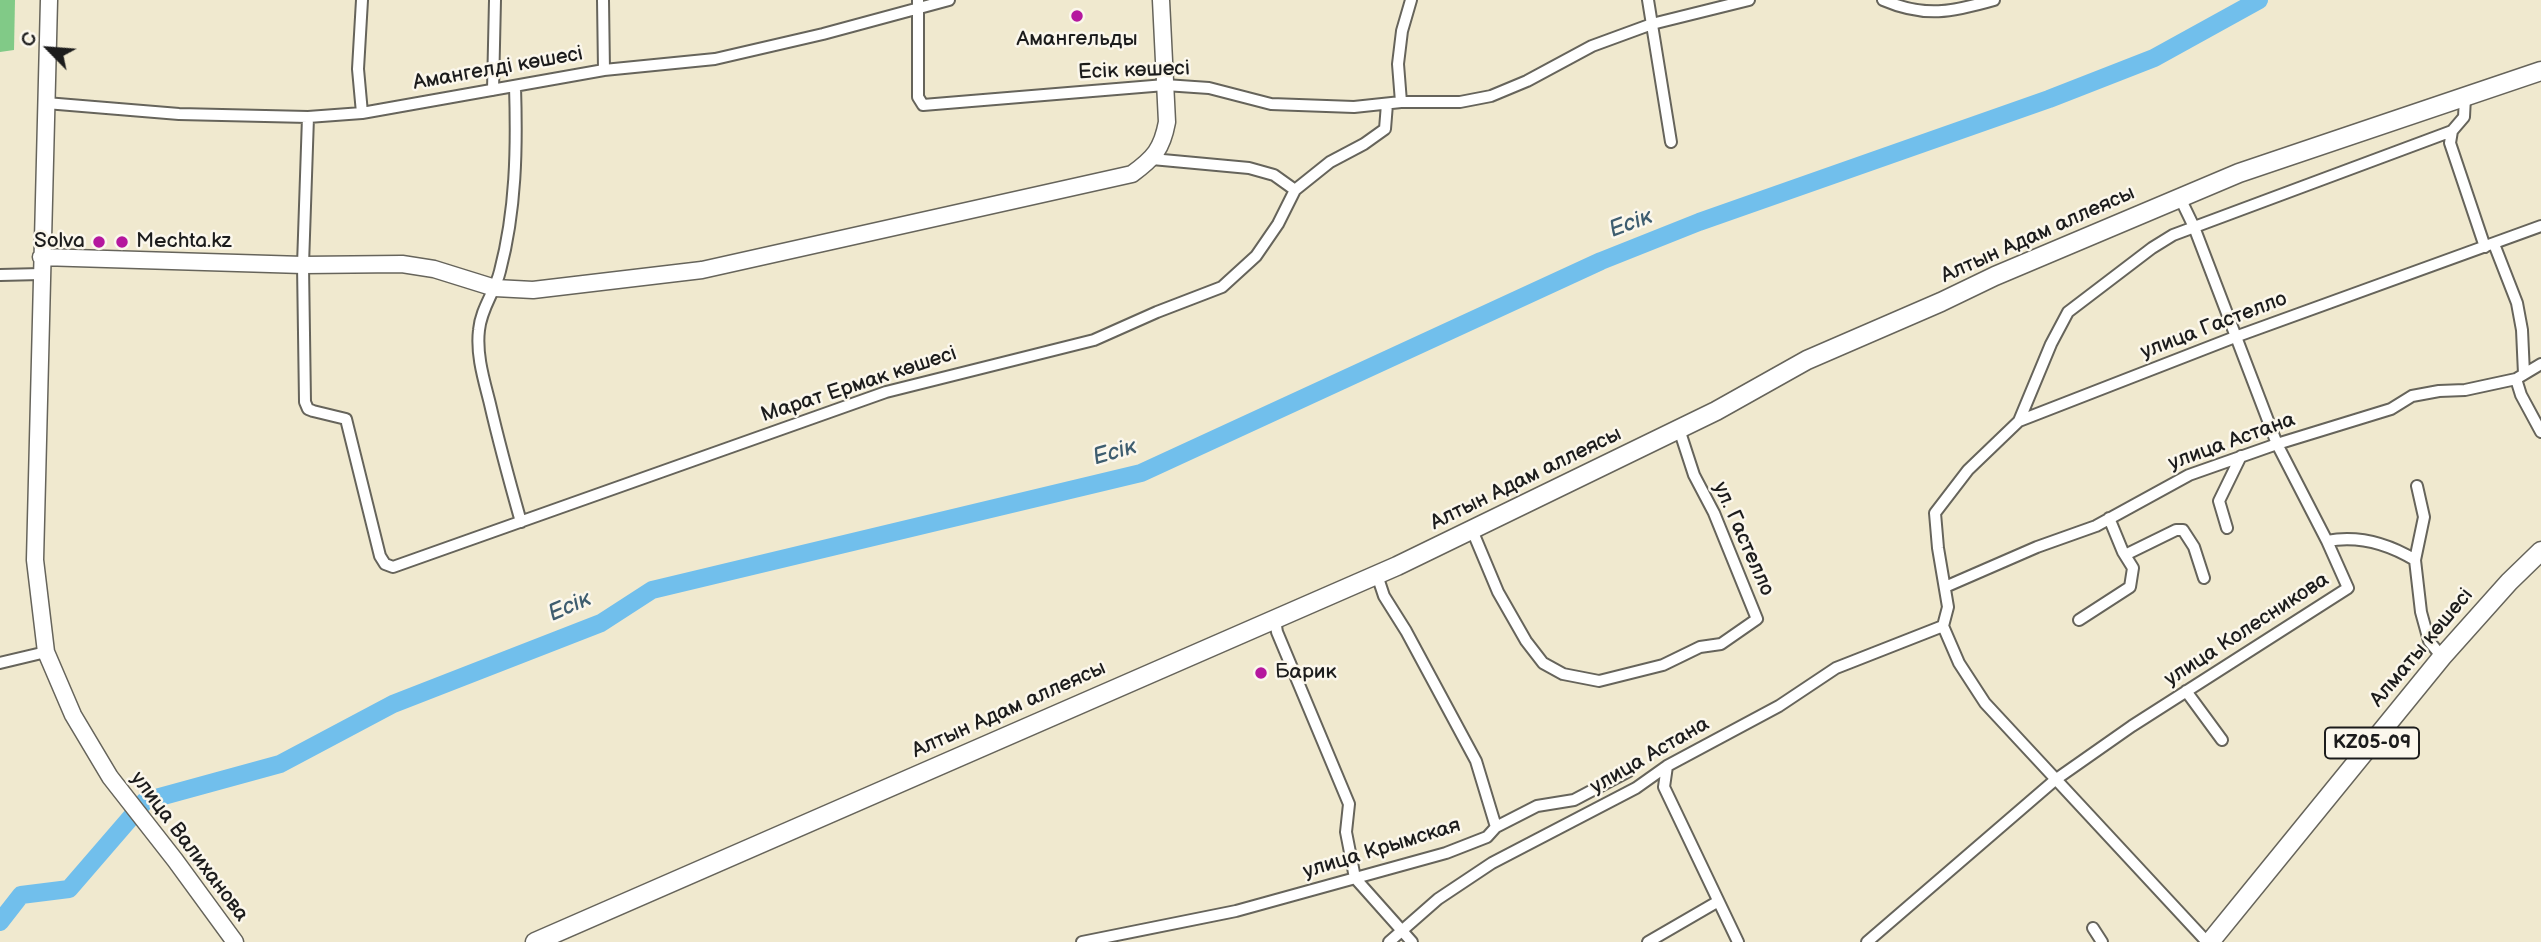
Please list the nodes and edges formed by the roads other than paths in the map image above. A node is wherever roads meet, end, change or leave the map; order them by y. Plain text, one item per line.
1 (49, 0) edge
2 (362, 0) edge
3 (495, 0) edge
4 (603, 0) edge
5 (949, 0) edge
6 (1161, 0) edge
7 (1411, 0) edge
8 (1648, 0) edge
9 (1748, 0) edge
10 (1883, 0) edge
11 (1994, 0) edge
12 (918, 4) edge
13 (1652, 24) junction
14 (604, 70) junction
15 (2541, 71) edge
16 (1165, 85) junction
17 (515, 86) junction
18 (493, 90) junction
19 (2465, 97) junction
20 (1401, 102) junction
21 (46, 103) junction
22 (1387, 104) junction
23 (362, 113) junction
24 (308, 117) junction
25 (2452, 131) junction
26 (1671, 142) dead end
27 (1152, 159) junction
28 (1295, 190) junction
29 (2180, 198) junction
30 (2541, 226) edge
31 (2193, 227) junction
32 (2489, 245) junction
33 (303, 265) junction
34 (41, 266) junction
35 (0, 275) edge
36 (495, 288) junction
37 (2235, 337) junction
38 (2541, 364) edge
39 (2520, 376) junction
40 (2019, 421) junction
41 (1679, 429) junction
42 (2541, 432) edge
43 (2277, 444) junction
44 (2241, 456) junction
45 (2417, 486) dead end
46 (2109, 518) junction
47 (521, 522) junction
48 (2227, 528) dead end
49 (1472, 530) junction
50 (2327, 541) junction
51 (2541, 551) edge
52 (2125, 555) junction
53 (2415, 560) junction
54 (1377, 575) junction
55 (2204, 578) dead end
56 (1945, 587) junction
57 (1275, 620) junction
58 (2079, 620) dead end
59 (1944, 626) junction
60 (46, 652) junction
61 (2442, 657) junction
62 (0, 663) edge
63 (2186, 691) junction
64 (2222, 740) dead end
65 (1667, 766) junction
66 (1629, 771) dead end
67 (2055, 780) junction
68 (1496, 827) junction
69 (1355, 878) junction
70 (1717, 902) junction
71 (2092, 928) dead end
72 (1400, 930) junction
73 (235, 942) edge
74 (535, 942) edge
75 (1082, 942) edge
76 (1389, 942) edge
77 (1412, 942) edge
78 (1648, 942) edge
79 (1738, 942) edge
80 (1867, 942) edge
81 (2102, 942) edge
82 (2208, 942) edge

1 - 21 street, улица Валиханова
2 - 23 street
3 - 18 street
4 - 14 street
5 - 12 street, Амангелді көшесі
6 - 16 street
7 - 20 street
8 - 13 street
9 - 13 street, Есік көшесі
10 - 11 street
12 - 14 street, Амангелді көшесі
12 - 16 street, Есік көшесі
13 - 20 street, Есік көшесі
13 - 26 street
14 - 17 street, Амангелді көшесі
15 - 19 main road, Алтын Адам аллеясы
16 - 22 street, Есік көшесі
16 - 27 street
17 - 18 street, Амангелді көшесі
17 - 36 street
18 - 23 street, Амангелді көшесі
19 - 25 street
19 - 29 main road, Алтын Адам аллеясы
20 - 22 street, Есік көшесі
21 - 24 street, Амангелді көшесі
21 - 34 street, улица Валиханова
22 - 28 street
23 - 24 street, Амангелді көшесі
24 - 33 street
25 - 31 street
25 - 32 street
27 - 28 street
27 - 36 street
28 - 47 street, Марат Ермак көшесі
29 - 31 street, улица Колесникова
29 - 41 main road, Алтын Адам аллеясы
30 - 32 street, улица Гастелло
31 - 37 street, улица Колесникова
31 - 40 street
32 - 37 street, улица Гастелло
32 - 39 street
33 - 34 street
33 - 36 street
33 - 47 street, Марат Ермак көшесі
34 - 35 street
34 - 60 street, улица Валиханова
36 - 47 street
37 - 40 street, улица Гастелло
37 - 43 street, улица Колесникова
38 - 39 street, улица Астана
39 - 42 street
39 - 43 street, улица Астана
40 - 56 street, улица Гастелло
41 - 49 main road, Алтын Адам аллеясы
41 - 49 street, ул. Гастелло
43 - 44 street, улица Астана
43 - 50 street, улица Колесникова
44 - 46 street, улица Астана
44 - 48 street
45 - 53 street
46 - 52 street
46 - 56 street, улица Астана
49 - 54 main road, Алтын Адам аллеясы
50 - 53 street
50 - 63 street, улица Колесникова
51 - 61 main road, Алматы көшесі / KZ05-09
52 - 55 street
52 - 58 street
53 - 61 street
54 - 57 main road, Алтын Адам аллеясы
54 - 68 street
56 - 59 street
57 - 69 street
57 - 74 main road, Алтын Адам аллеясы
59 - 65 street, улица Астана
59 - 67 street
60 - 62 street
60 - 73 street, улица Валиханова
61 - 82 main road, Алматы көшесі / KZ05-09
63 - 64 street
63 - 67 street, улица Колесникова
65 - 70 street
65 - 72 street, улица Астана
66 - 68 street, улица Крымская
67 - 80 street, улица Колесникова
67 - 82 street
68 - 69 street, улица Крымская
69 - 72 street
69 - 75 street, улица Крымская
70 - 78 street
70 - 79 street
71 - 81 street
72 - 76 street, улица Астана
72 - 77 street

